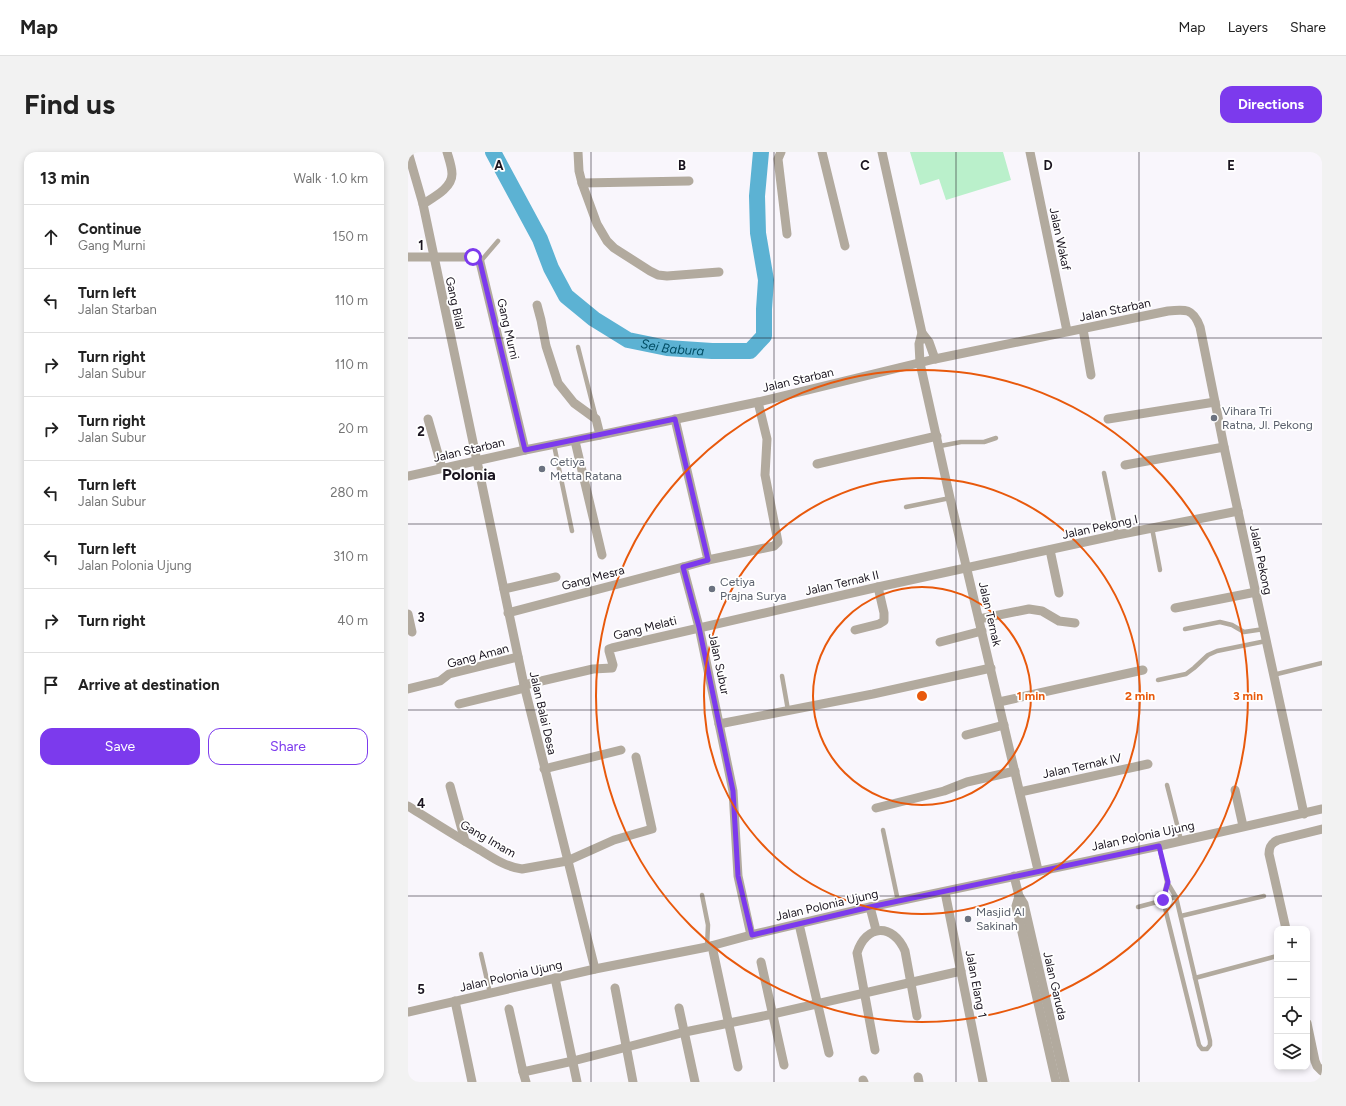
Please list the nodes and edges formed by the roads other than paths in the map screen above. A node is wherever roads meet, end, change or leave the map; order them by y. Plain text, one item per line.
1 (408, 152) edge
2 (448, 152) edge
3 (578, 152) edge
4 (781, 152) edge
5 (822, 152) edge
6 (882, 152) edge
7 (1030, 152) edge
8 (689, 182) dead end
9 (582, 183) junction
10 (423, 204) junction
11 (787, 234) dead end
12 (498, 241) dead end
13 (845, 246) dead end
14 (408, 257) edge
15 (434, 257) junction
16 (480, 262) junction
17 (719, 272) dead end
18 (537, 305) dead end
19 (1192, 314) joint
20 (1083, 329) junction
21 (1066, 331) junction
22 (922, 333) junction
23 (578, 347) dead end
24 (935, 359) junction
25 (920, 363) junction
26 (1092, 374) dead end
27 (758, 402) junction
28 (1215, 402) junction
29 (428, 419) dead end
30 (596, 419) junction
31 (675, 419) junction
32 (1108, 419) dead end
33 (600, 436) junction
34 (937, 436) junction
35 (996, 438) dead end
36 (575, 441) junction
37 (554, 445) junction
38 (940, 446) junction
39 (1224, 447) junction
40 (525, 450) junction
41 (477, 460) junction
42 (817, 464) dead end
43 (1125, 465) dead end
44 (442, 468) junction
45 (1104, 473) dead end
46 (408, 476) edge
47 (950, 498) junction
48 (906, 507) dead end
49 (1238, 511) junction
50 (1152, 528) junction
51 (572, 531) dead end
52 (1117, 535) junction
53 (1050, 550) junction
54 (602, 555) dead end
55 (708, 560) junction
56 (683, 567) junction
57 (967, 568) junction
58 (1160, 570) dead end
59 (556, 577) dead end
60 (878, 587) junction
61 (504, 589) junction
62 (1256, 592) junction
63 (1059, 593) dead end
64 (1175, 608) dead end
65 (508, 613) junction
66 (408, 614) edge
67 (979, 619) junction
68 (1075, 623) dead end
69 (699, 627) junction
70 (1264, 629) junction
71 (855, 630) dead end
72 (1185, 630) dead end
73 (982, 631) junction
74 (412, 632) dead end
75 (1266, 641) junction
76 (940, 642) dead end
77 (518, 657) junction
78 (1322, 663) edge
79 (991, 668) junction
80 (1143, 670) dead end
81 (1273, 675) junction
82 (782, 676) dead end
83 (1158, 680) dead end
84 (524, 686) junction
85 (408, 689) edge
86 (999, 702) junction
87 (459, 704) dead end
88 (788, 710) junction
89 (719, 724) junction
90 (1004, 725) junction
91 (966, 735) dead end
92 (621, 750) dead end
93 (636, 757) dead end
94 (1148, 764) dead end
95 (544, 769) junction
96 (1015, 771) junction
97 (1167, 784) dead end
98 (450, 786) dead end
99 (1235, 790) dead end
100 (1020, 792) junction
101 (408, 806) edge
102 (876, 808) dead end
103 (1322, 809) edge
104 (1304, 814) junction
105 (1243, 826) junction
106 (1322, 829) edge
107 (883, 830) dead end
108 (1181, 840) junction
109 (465, 841) junction
110 (1159, 846) junction
111 (567, 860) junction
112 (1038, 870) junction
113 (1014, 876) junction
114 (1168, 882) junction
115 (945, 892) junction
116 (702, 895) dead end
117 (1264, 896) dead end
118 (1176, 897) junction
119 (1163, 900) junction
120 (898, 901) junction
121 (870, 907) junction
122 (1138, 907) dead end
123 (1181, 916) junction
124 (799, 924) junction
125 (1285, 926) edge
126 (876, 930) junction
127 (752, 935) junction
128 (709, 946) junction
129 (481, 954) dead end
130 (1274, 957) edge
131 (761, 962) dead end
132 (595, 969) junction
133 (961, 971) junction
134 (555, 978) junction
135 (1195, 978) junction
136 (910, 983) junction
137 (615, 988) dead end
138 (490, 993) junction
139 (865, 993) junction
140 (455, 1001) junction
141 (818, 1004) junction
142 (1043, 1007) junction
143 (679, 1008) dead end
144 (509, 1009) dead end
145 (408, 1012) edge
146 (773, 1014) junction
147 (917, 1016) dead end
148 (729, 1024) junction
149 (685, 1032) junction
150 (1310, 1034) edge
151 (626, 1047) junction
152 (875, 1050) dead end
153 (829, 1053) dead end
154 (573, 1061) junction
155 (784, 1065) dead end
156 (738, 1067) dead end
157 (1322, 1071) edge
158 (523, 1072) junction
159 (472, 1082) edge
160 (526, 1082) edge
161 (577, 1082) edge
162 (633, 1082) edge
163 (695, 1082) edge
164 (984, 1082) edge
165 (1056, 1082) edge
166 (1064, 1082) edge

1 - 10 street, Gang Bilal
2 - 10 street
3 - 9 street
4 - 11 street
5 - 13 street
6 - 22 street
7 - 21 street, Jalan Wakaf
8 - 9 street
9 - 17 street
10 - 15 street, Gang Bilal
12 - 16 lane
14 - 15 street
15 - 16 street
15 - 41 street, Gang Bilal
16 - 40 street, Gang Murni
18 - 30 street
19 - 20 street, Jalan Starban
19 - 28 street, Jalan Pekong
20 - 21 street, Jalan Starban
20 - 26 street
21 - 24 street, Jalan Starban
22 - 24 street
22 - 25 street, Jalan Ternak
23 - 30 lane
24 - 25 street, Jalan Starban
25 - 27 street, Jalan Starban
25 - 34 street, Jalan Ternak
27 - 31 street, Jalan Starban
27 - 55 street
28 - 32 street
28 - 39 street, Jalan Pekong
29 - 44 street
30 - 33 street
31 - 33 street, Jalan Starban
31 - 55 street
33 - 36 street, Jalan Starban
34 - 38 street, Jalan Ternak
34 - 42 street
35 - 38 lane
36 - 37 street, Jalan Starban
36 - 54 street
37 - 40 street, Jalan Starban
37 - 51 lane
38 - 47 street, Jalan Ternak
39 - 43 street
39 - 49 street, Jalan Pekong
40 - 41 street, Jalan Starban
41 - 44 street, Jalan Starban
41 - 61 street, Jalan Balai Desa
44 - 46 street, Jalan Starban
45 - 52 lane
47 - 48 lane
47 - 57 street, Jalan Ternak
49 - 50 street, Jalan Pekong I
49 - 62 street, Jalan Pekong
50 - 52 street, Jalan Pekong I
50 - 58 lane
52 - 53 street, Jalan Pekong I
53 - 57 street, Jalan Pekong I
53 - 63 street
55 - 56 street
56 - 65 street, Gang Mesra
56 - 69 street, Jalan Subur
57 - 60 street, Jalan Ternak II
57 - 67 street, Jalan Ternak
59 - 61 street
60 - 69 street, Jalan Ternak II
60 - 71 street
61 - 65 street, Jalan Balai Desa
62 - 64 street
62 - 70 street, Jalan Pekong
65 - 77 street, Jalan Balai Desa
66 - 74 street
67 - 68 street
67 - 73 street, Jalan Ternak
69 - 84 street, Gang Melati
69 - 89 street, Jalan Subur
70 - 72 lane
70 - 75 street, Jalan Pekong
73 - 76 street
73 - 79 street, Jalan Ternak
75 - 81 street, Jalan Pekong
75 - 83 lane
77 - 84 street, Jalan Balai Desa
77 - 85 street, Gang Aman
78 - 81 lane
79 - 86 street, Jalan Ternak
79 - 88 street
80 - 86 street
81 - 104 street, Jalan Pekong
82 - 88 lane
84 - 87 street
84 - 95 street, Jalan Balai Desa
86 - 90 street, Jalan Ternak
88 - 89 street
89 - 127 street, Jalan Subur
90 - 91 street
90 - 96 street, Jalan Ternak
92 - 95 street
93 - 111 street, Gang Imam
94 - 100 street, Jalan Ternak IV
95 - 111 street, Jalan Balai Desa
96 - 100 street, Jalan Ternak
96 - 102 street
97 - 108 lane
98 - 109 street
99 - 105 street
100 - 112 street, Jalan Ternak
101 - 109 street, Gang Imam
103 - 104 street, Jalan Polonia Ujung
104 - 105 street, Jalan Polonia Ujung
105 - 108 street, Jalan Polonia Ujung
106 - 125 street
107 - 120 lane
108 - 110 street, Jalan Polonia Ujung
109 - 111 street, Gang Imam
110 - 112 street, Jalan Polonia Ujung
110 - 114 lane
111 - 132 street, Jalan Balai Desa
112 - 113 street, Jalan Polonia Ujung
113 - 115 street, Jalan Polonia Ujung
113 - 142 street, Jalan Garuda
114 - 118 lane
114 - 119 lane
115 - 120 street, Jalan Polonia Ujung
115 - 133 street, Jalan Elang 1
116 - 128 lane
117 - 123 lane
118 - 119 lane
118 - 123 lane
119 - 122 lane
119 - 135 lane
120 - 121 street, Jalan Polonia Ujung
121 - 124 street, Jalan Polonia Ujung
121 - 126 street
123 - 135 lane
124 - 127 street, Jalan Polonia Ujung
124 - 141 street
126 - 136 street
126 - 139 street
127 - 128 street, Jalan Polonia Ujung
128 - 132 street, Jalan Polonia Ujung
128 - 148 street
129 - 138 lane
130 - 135 lane
131 - 146 street
132 - 134 street, Jalan Polonia Ujung
133 - 136 street
133 - 164 street, Jalan Elang 1
134 - 138 street, Jalan Polonia Ujung
134 - 154 street
136 - 139 street
136 - 147 street
137 - 151 street
138 - 140 street, Jalan Polonia Ujung
139 - 141 street
139 - 152 street
140 - 145 street, Jalan Polonia Ujung
140 - 159 street
141 - 146 street
141 - 153 street
142 - 165 street, Jalan Garuda
142 - 166 street, Jalan Garuda
143 - 149 street
144 - 158 street
146 - 148 street
146 - 155 street
148 - 149 street
148 - 156 street
149 - 151 street
149 - 163 street
150 - 157 street
151 - 154 street
151 - 162 street
154 - 158 street
154 - 161 street
158 - 160 street

